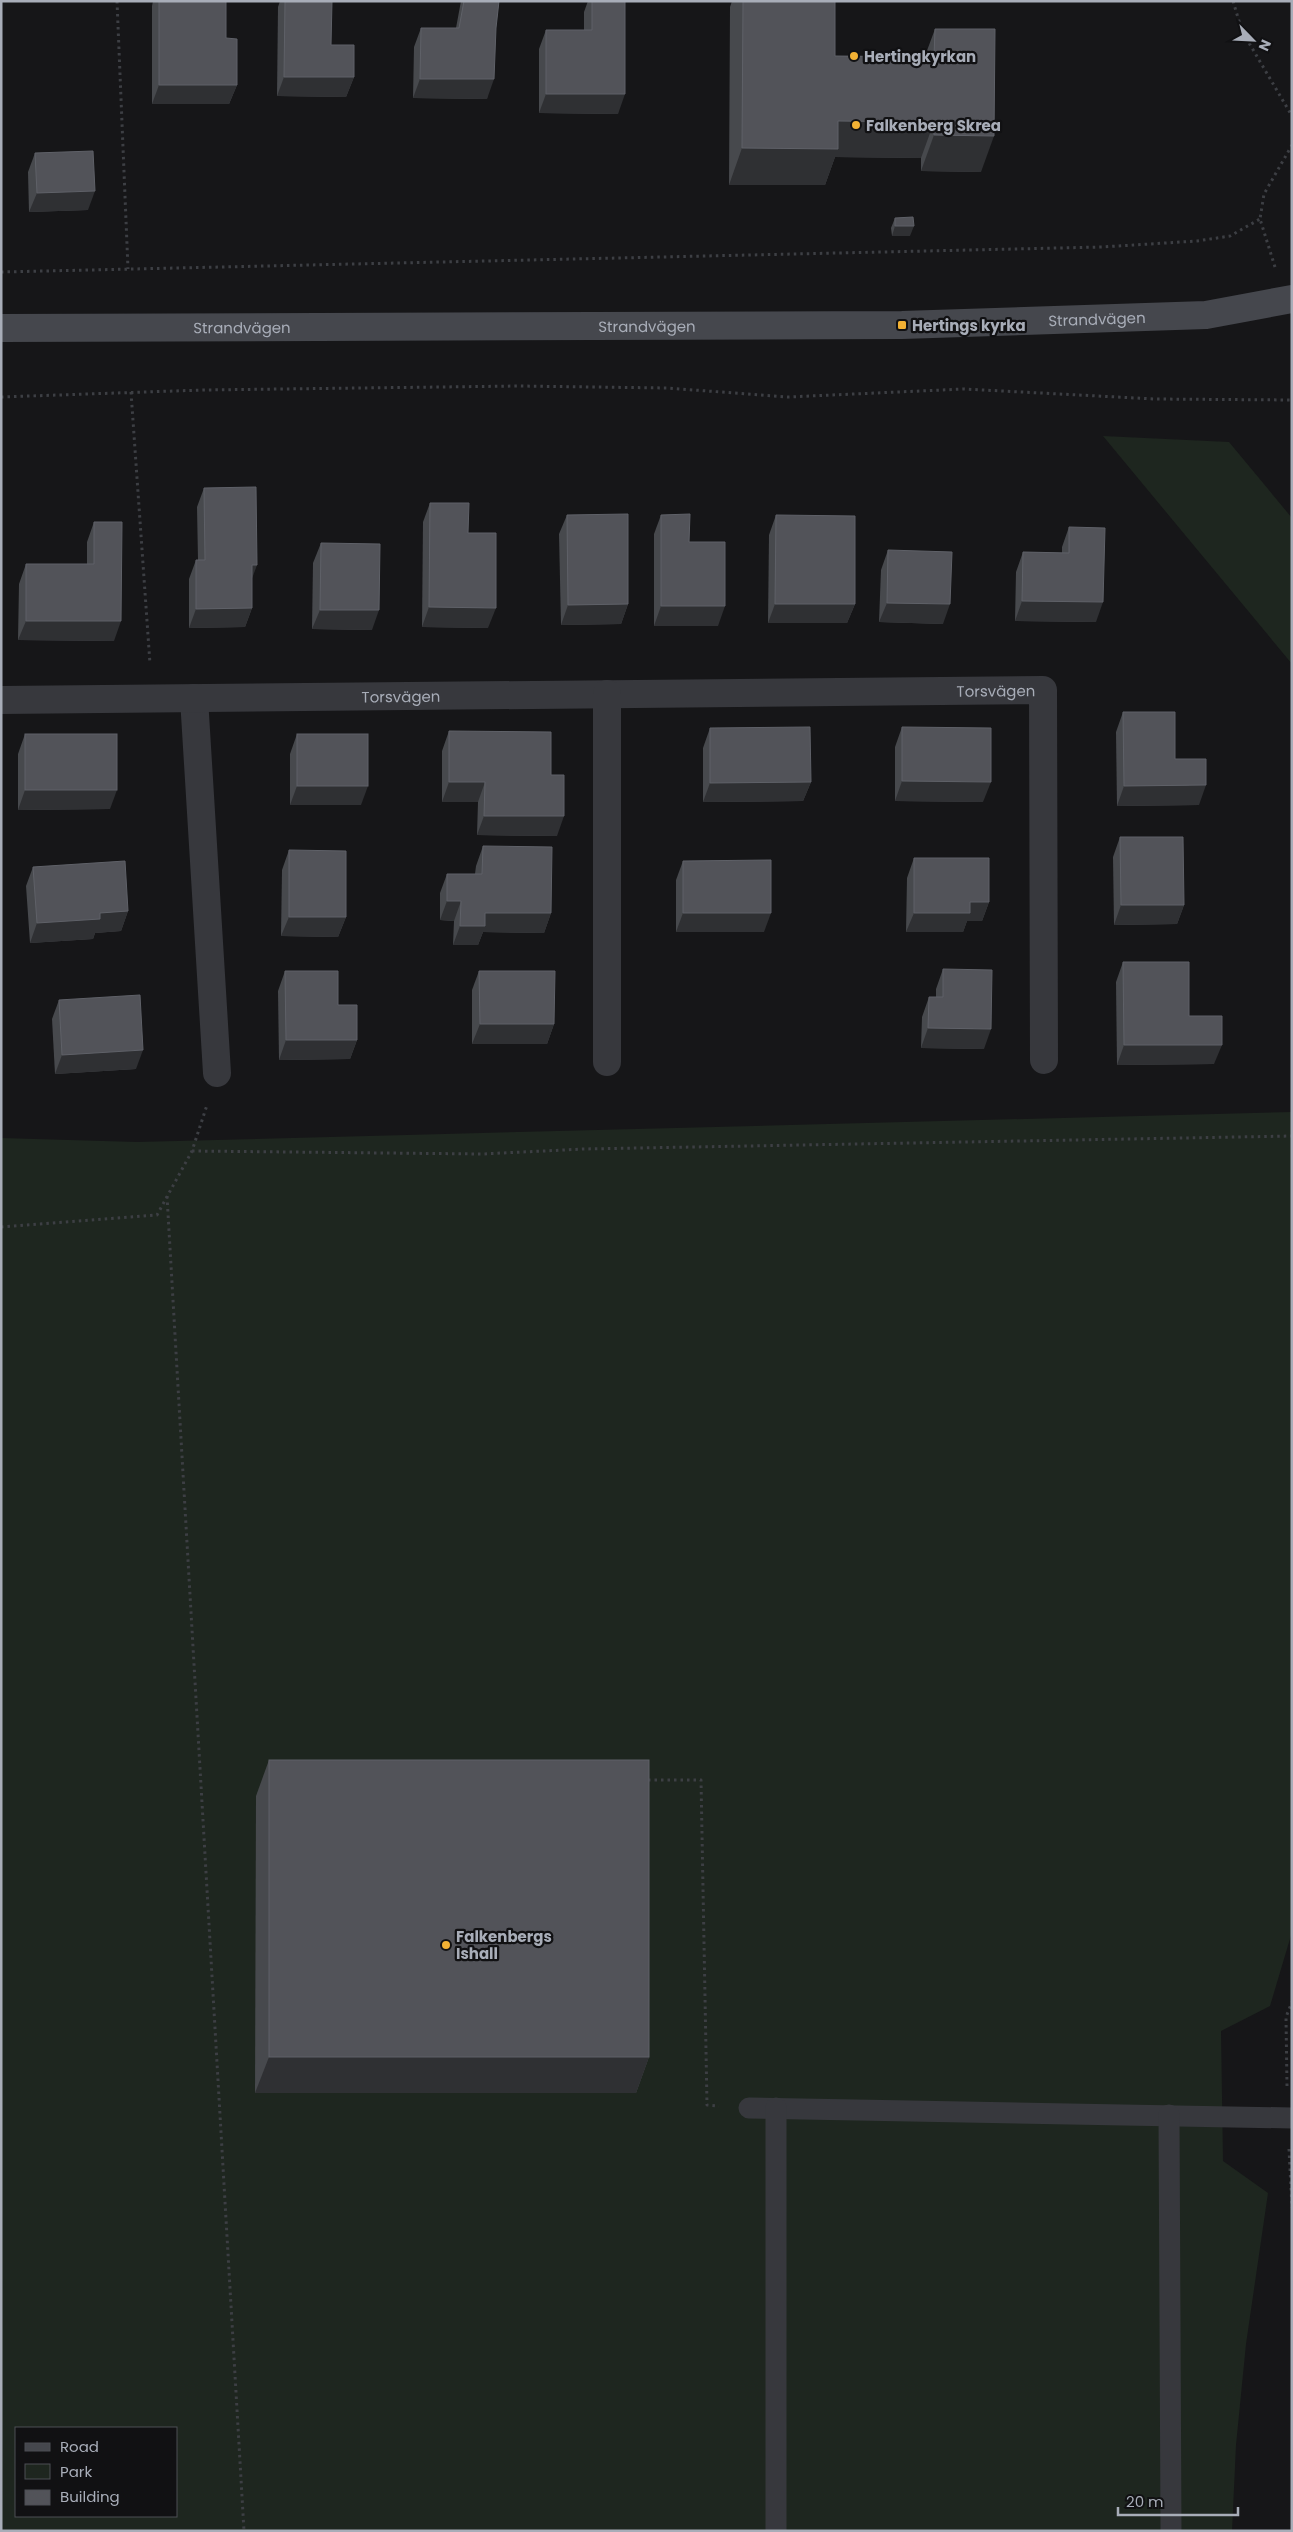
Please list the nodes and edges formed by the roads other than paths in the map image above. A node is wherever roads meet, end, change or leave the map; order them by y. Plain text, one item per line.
1 (1289, 300) edge
2 (1, 328) edge
3 (607, 694) junction
4 (194, 698) junction
5 (1, 700) edge
6 (1044, 1060) dead end
7 (607, 1062) dead end
8 (217, 1073) road end
9 (749, 2108) road end
10 (776, 2108) junction
11 (1170, 2115) junction
12 (1292, 2118) edge
13 (776, 2531) edge
14 (1171, 2531) edge

1 - 2 street, Strandvägen
3 - 4 street, Torsvägen
3 - 6 street, Torsvägen
3 - 7 street
4 - 5 street, Torsvägen
4 - 8 street
9 - 10 lane
10 - 11 lane
10 - 13 lane
11 - 12 lane
11 - 14 lane

